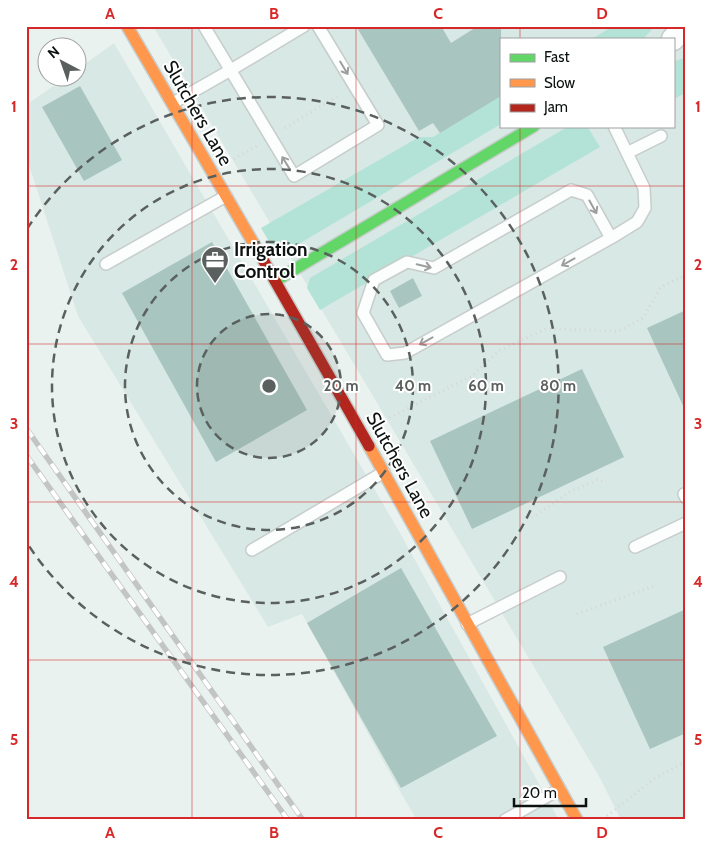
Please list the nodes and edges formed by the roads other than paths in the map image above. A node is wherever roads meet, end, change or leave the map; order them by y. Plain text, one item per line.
1 (126, 26) edge
2 (204, 26) edge
3 (304, 26) edge
4 (318, 26) edge
5 (685, 26) edge
6 (686, 34) edge
7 (674, 39) edge
8 (674, 40) edge
9 (229, 71) junction
10 (173, 103) junction
11 (531, 128) edge
12 (615, 128) edge
13 (661, 136) dead end
14 (627, 153) junction
15 (226, 196) junction
16 (610, 238) junction
17 (106, 264) dead end
18 (275, 281) junction
19 (385, 472) junction
20 (686, 523) edge
21 (635, 546) dead end
22 (252, 550) dead end
23 (560, 577) dead end
24 (467, 624) junction
25 (560, 789) junction
26 (505, 820) edge
27 (576, 820) edge

1 - 10 main road, Slutchers Lane
2 - 9 lane
3 - 9 lane
4 -> 9 lane
5 - 7 street
6 - 8 street
9 - 10 lane
10 - 15 main road, Slutchers Lane
11 - 18 main road
12 - 14 lane
13 - 14 lane
14 - 16 lane
15 - 17 lane
15 - 18 main road, Slutchers Lane
16 -> 16 lane
18 - 19 main road, Slutchers Lane
19 - 22 lane
19 - 24 main road, Slutchers Lane
20 - 21 lane
23 - 24 lane
24 - 25 main road, Slutchers Lane
25 - 26 lane
25 - 27 main road, Slutchers Lane

